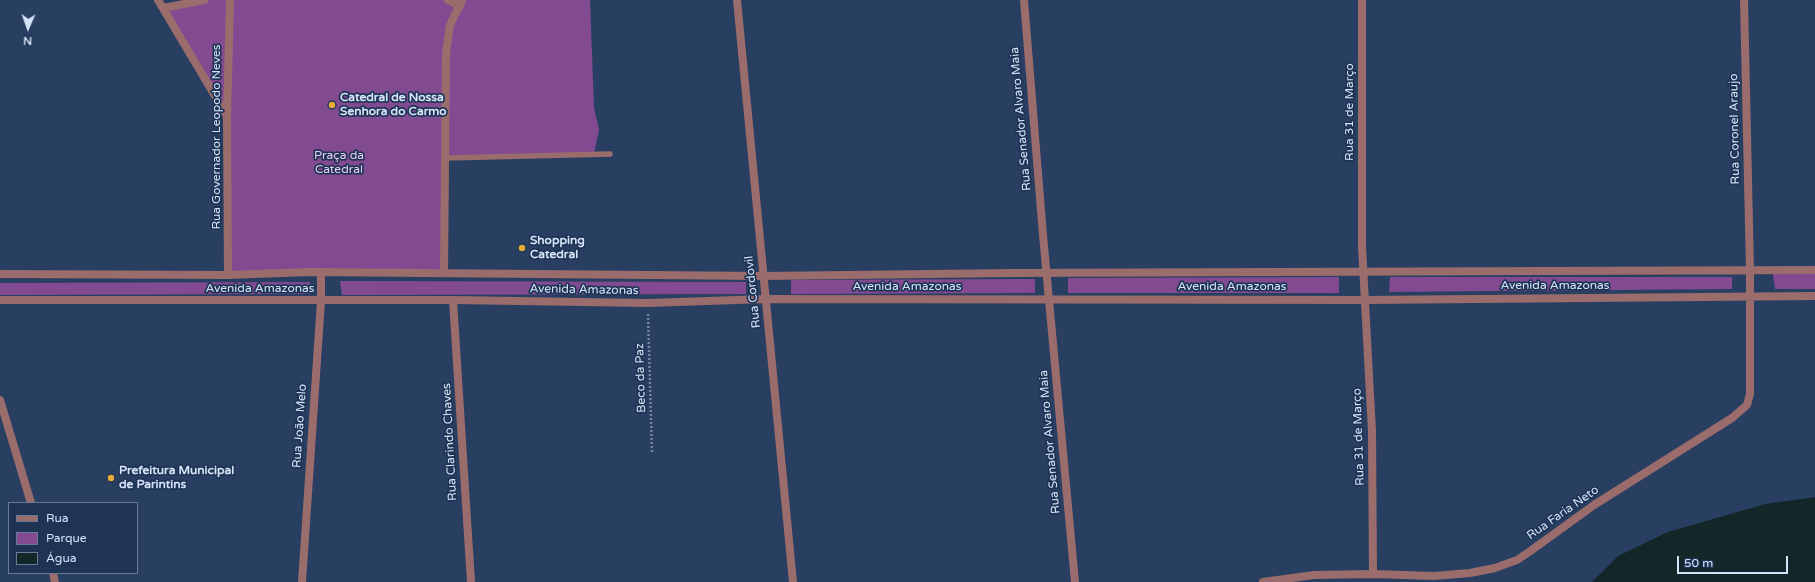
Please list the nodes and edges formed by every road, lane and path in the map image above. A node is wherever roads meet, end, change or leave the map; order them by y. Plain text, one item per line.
1 (158, 0) edge
2 (204, 0) edge
3 (230, 0) edge
4 (448, 0) edge
5 (737, 0) edge
6 (1024, 0) edge
7 (1362, 0) edge
8 (1744, 0) edge
9 (461, 3) edge
10 (163, 8) junction
11 (228, 116) junction
12 (610, 154) dead end
13 (445, 158) junction
14 (1750, 270) junction
15 (1815, 270) edge
16 (321, 272) junction
17 (1364, 272) junction
18 (444, 273) junction
19 (1047, 273) junction
20 (0, 274) edge
21 (228, 275) junction
22 (763, 276) junction
23 (1815, 296) edge
24 (1751, 297) junction
25 (766, 299) junction
26 (1049, 299) junction
27 (0, 300) edge
28 (453, 300) junction
29 (1365, 300) junction
30 (321, 301) junction
31 (648, 303) junction
32 (0, 400) edge
33 (652, 454) dead end
34 (31, 502) edge
35 (1373, 574) junction
36 (302, 582) edge
37 (471, 582) edge
38 (793, 582) edge
39 (1075, 582) edge
40 (1263, 582) edge

1 - 10 street
2 - 10 street
3 - 11 street, Rua Governador Leopodo Neves
4 - 9 street
5 - 22 street, Rua Cordovil
6 - 19 street, Rua Senador Alvaro Maia
7 - 17 street, Rua 31 de Março
8 - 14 street, Rua Coronel Araujo
9 - 13 street
10 - 11 street
11 - 21 street, Rua Governador Leopodo Neves
12 - 13 lane
13 - 18 street
14 - 15 street, Avenida Amazonas
14 - 17 street, Avenida Amazonas
14 - 24 street, Rua Faria Neto
16 - 18 street, Avenida Amazonas
16 - 21 street, Avenida Amazonas
16 - 30 street, Rua João Melo
17 - 19 street, Avenida Amazonas
17 - 29 street, Rua 31 de Março
18 - 22 street, Avenida Amazonas
19 - 22 street, Avenida Amazonas
19 - 26 street, Rua Senador Alvaro Maia
20 - 21 street, Avenida Amazonas
22 - 25 street, Rua Cordovil
23 - 24 street, Avenida Amazonas
24 - 29 street, Avenida Amazonas
24 - 35 street, Rua Faria Neto
25 - 26 street, Avenida Amazonas
25 - 31 street, Avenida Amazonas
25 - 38 street, Rua Cordovil
26 - 29 street, Avenida Amazonas
26 - 39 street, Rua Senador Alvaro Maia
27 - 30 street, Avenida Amazonas
28 - 30 street, Avenida Amazonas
28 - 31 street, Avenida Amazonas
28 - 37 street, Rua Clarindo Chaves
29 - 35 street, Rua 31 de Março
30 - 36 street, Rua João Melo
31 - 33 path, Beco da Paz
32 - 34 street
35 - 40 street, Rua Faria Neto

